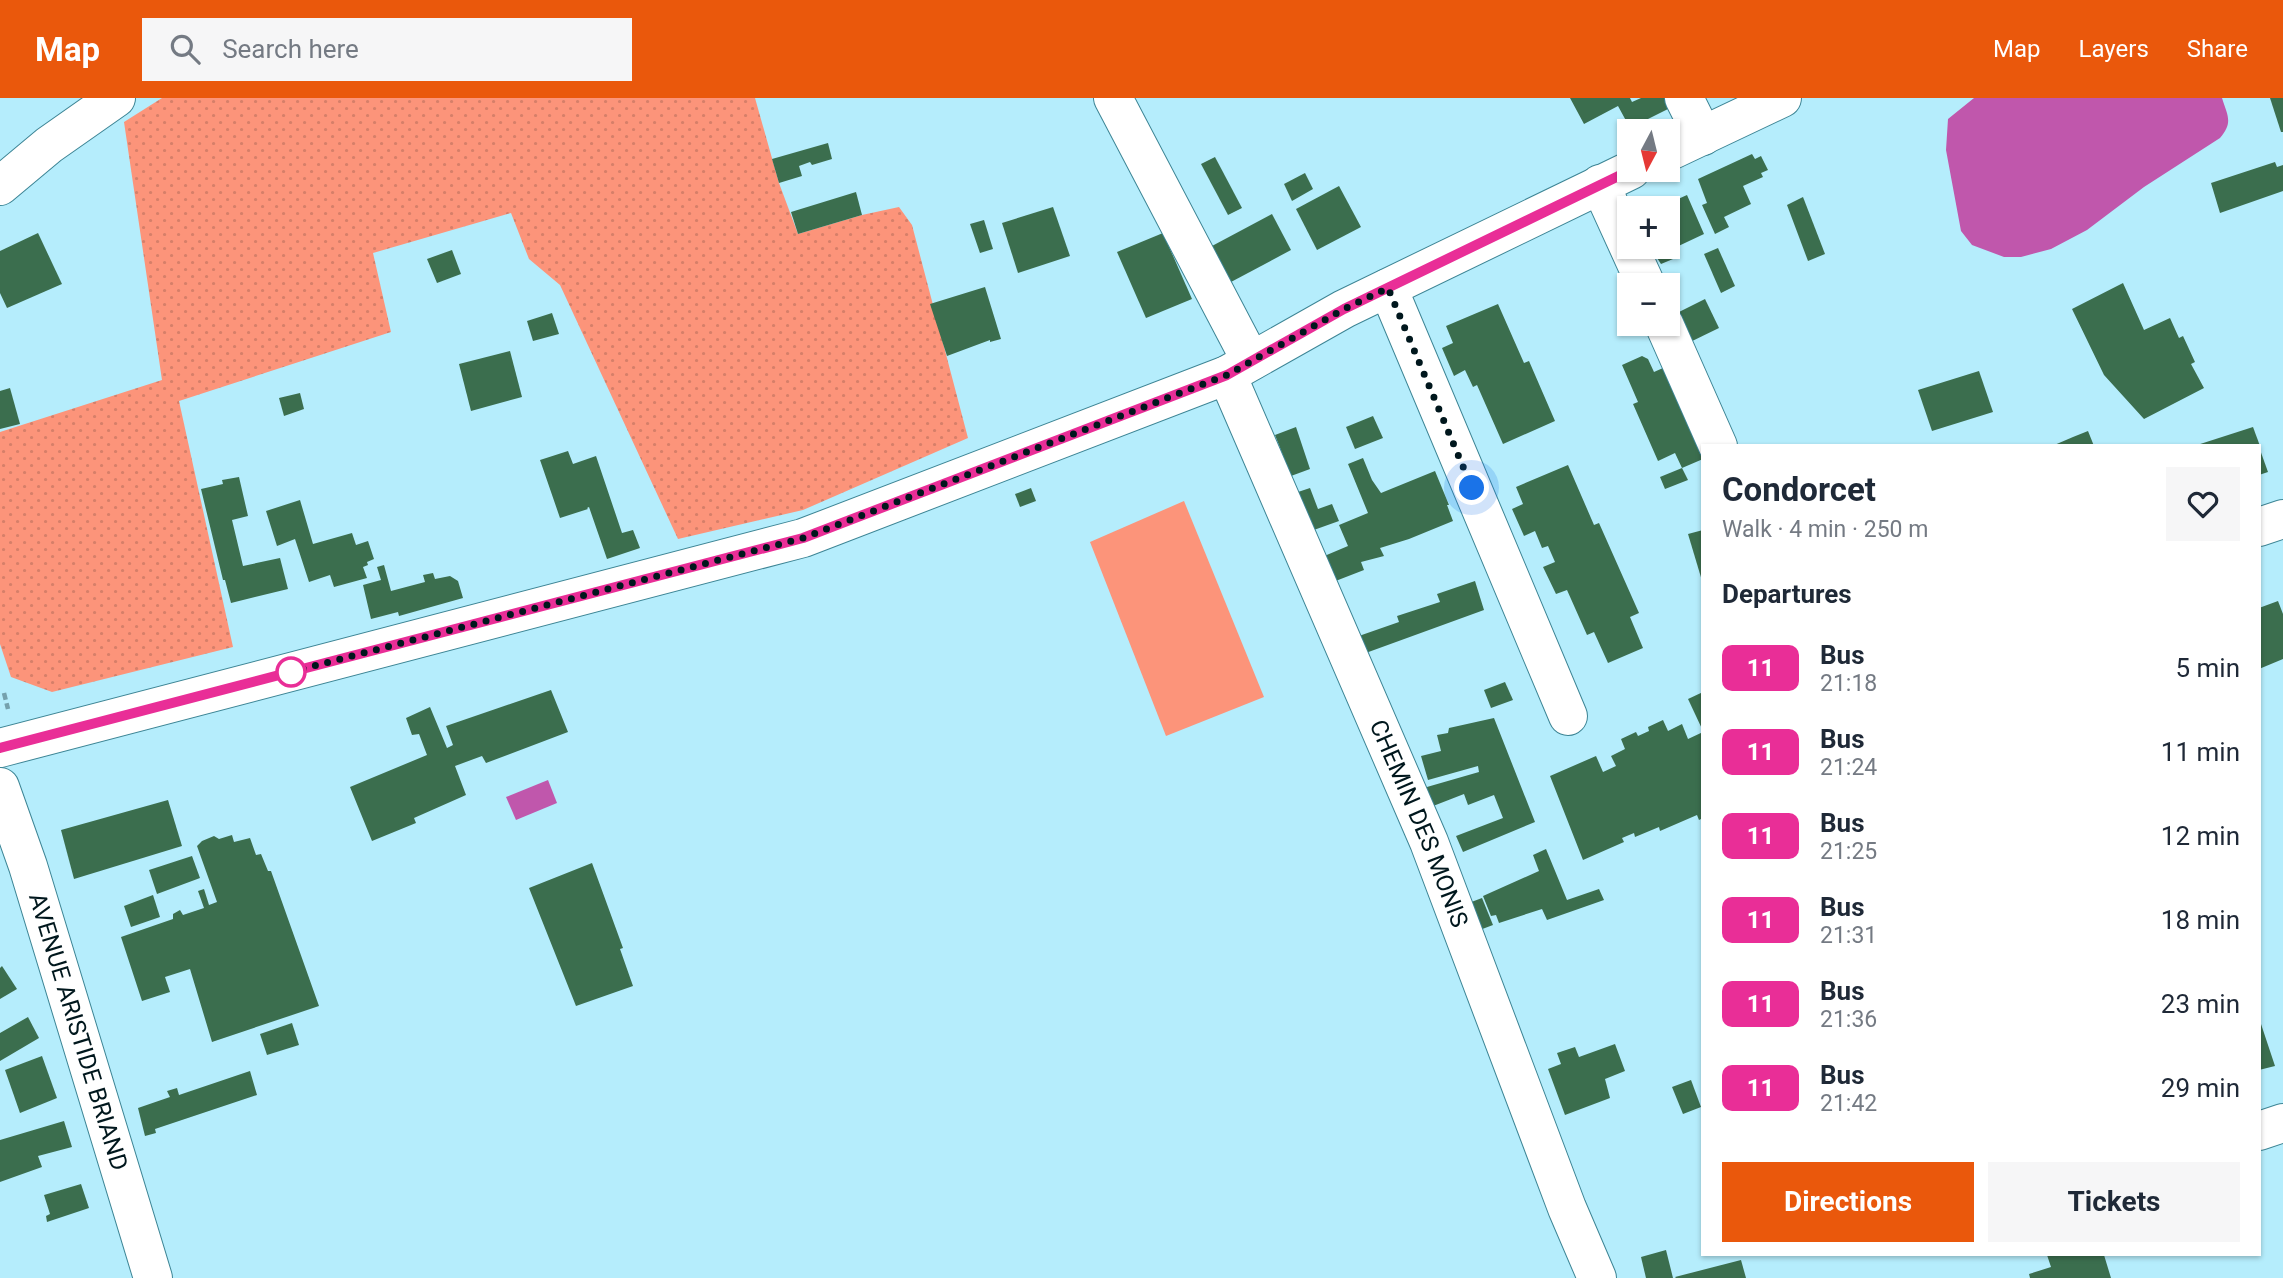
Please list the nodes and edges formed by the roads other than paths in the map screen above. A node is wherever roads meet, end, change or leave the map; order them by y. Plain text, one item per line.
1 (116, 98) edge
2 (1112, 98) edge
3 (1684, 98) edge
4 (1782, 98) edge
5 (1703, 136) junction
6 (1680, 147) edge
7 (1615, 177) edge
8 (0, 186) edge
9 (1643, 273) edge
10 (1388, 288) junction
11 (1669, 336) edge
12 (1239, 368) junction
13 (1717, 444) edge
14 (2283, 519) edge
15 (2261, 526) edge
16 (1568, 716) dead end
17 (0, 748) edge
18 (0, 787) edge
19 (2283, 1123) edge
20 (2261, 1130) edge
21 (153, 1278) edge
22 (1597, 1278) edge

1 - 8 street
2 - 12 street, CHEMIN DES MONIS
3 - 5 street
4 - 5 street
5 - 6 street
7 - 9 street
7 - 10 street
10 - 12 street
10 - 16 street
11 - 13 street
12 - 17 street
12 - 22 street, CHEMIN DES MONIS
14 - 15 street
18 - 21 street, AVENUE ARISTIDE BRIAND
19 - 20 street

